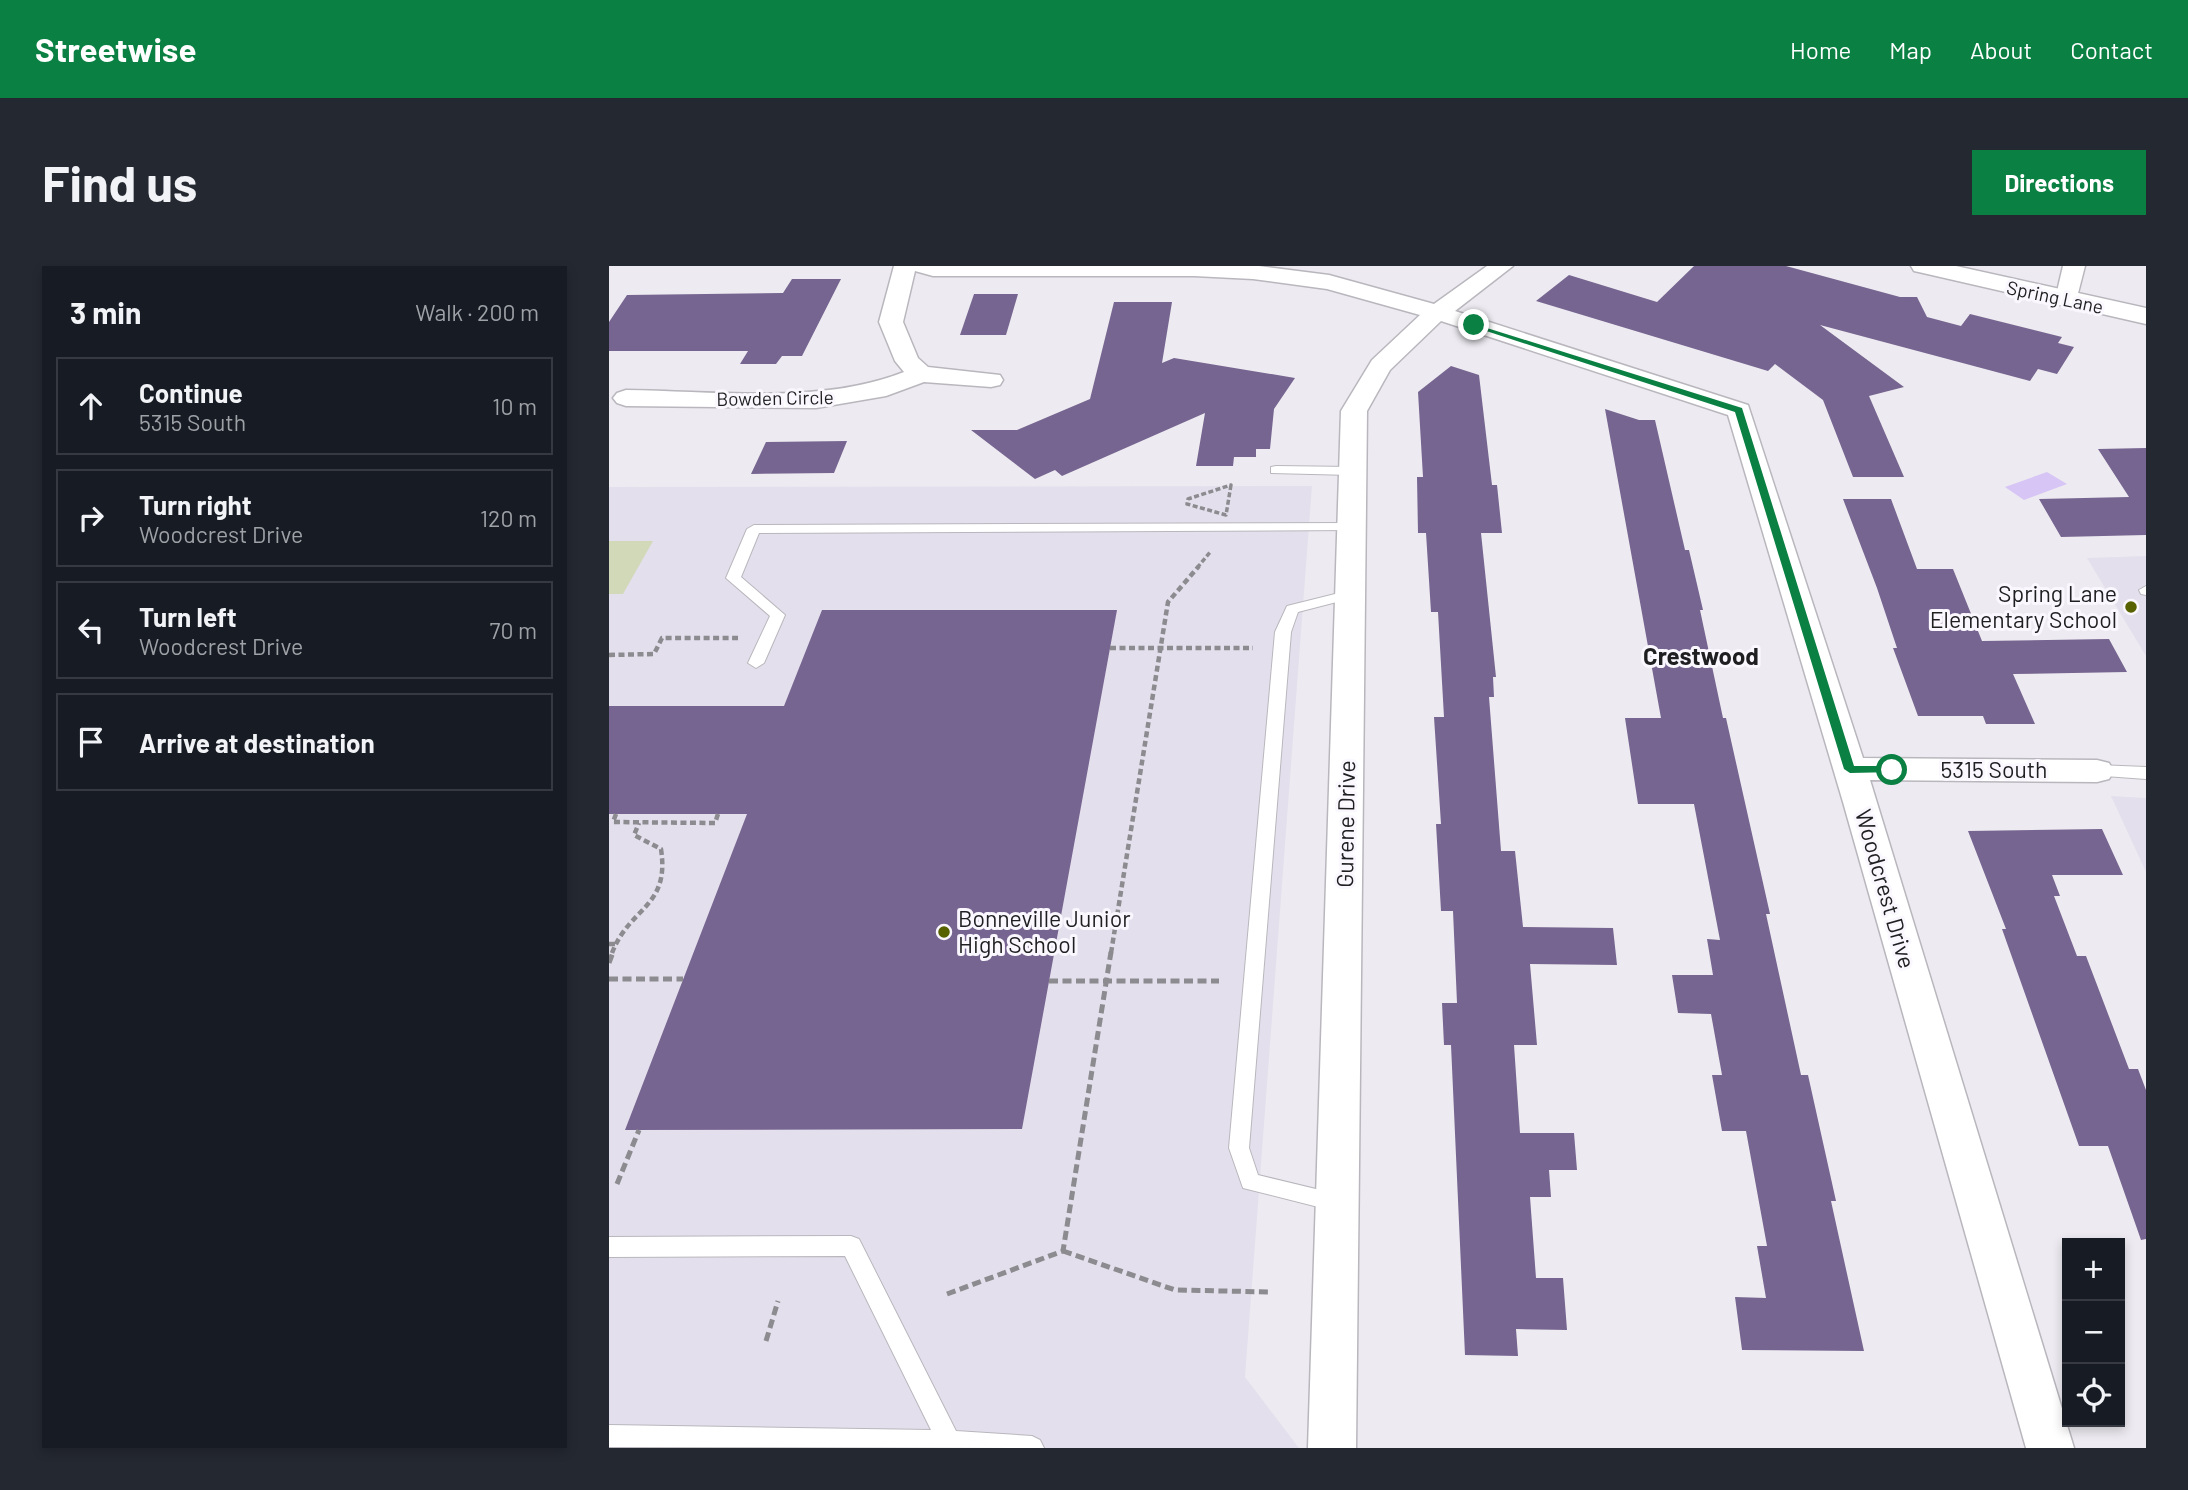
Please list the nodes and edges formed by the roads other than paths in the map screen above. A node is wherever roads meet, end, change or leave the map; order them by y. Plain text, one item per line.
1 (905, 266) edge
2 (922, 266) edge
3 (1502, 266) edge
4 (1923, 266) edge
5 (2074, 266) edge
6 (2067, 300) junction
7 (1439, 313) junction
8 (2146, 316) edge
9 (921, 374) junction
10 (991, 380) dead end
11 (626, 398) dead end
12 (1276, 470) dead end
13 (1352, 471) junction
14 (1352, 527) junction
15 (1351, 594) junction
16 (756, 663) dead end
17 (1850, 769) junction
18 (2097, 771) joint
19 (2146, 773) edge
20 (1338, 1203) junction
21 (609, 1247) edge
22 (609, 1436) edge
23 (947, 1445) edge
24 (1032, 1448) edge
25 (1332, 1448) edge
26 (2050, 1448) edge

1 - 9 street
2 - 7 street, Woodcrest Drive
3 - 7 street, Gurene Drive
4 - 6 street, Spring Lane
5 - 6 street
6 - 8 street, Spring Lane
7 - 13 street, Gurene Drive
7 - 17 street, Woodcrest Drive
9 - 10 street
9 - 11 street, Bowden Circle
12 - 13 lane
13 - 14 street, Gurene Drive
14 - 15 street, Gurene Drive
14 - 16 lane
15 - 20 street, Gurene Drive
15 - 20 lane
17 - 18 street, 5315 South
17 - 26 street, Woodcrest Drive
18 - 19 lane
20 - 25 street, Gurene Drive
21 - 23 lane
22 - 23 lane
23 - 24 lane

